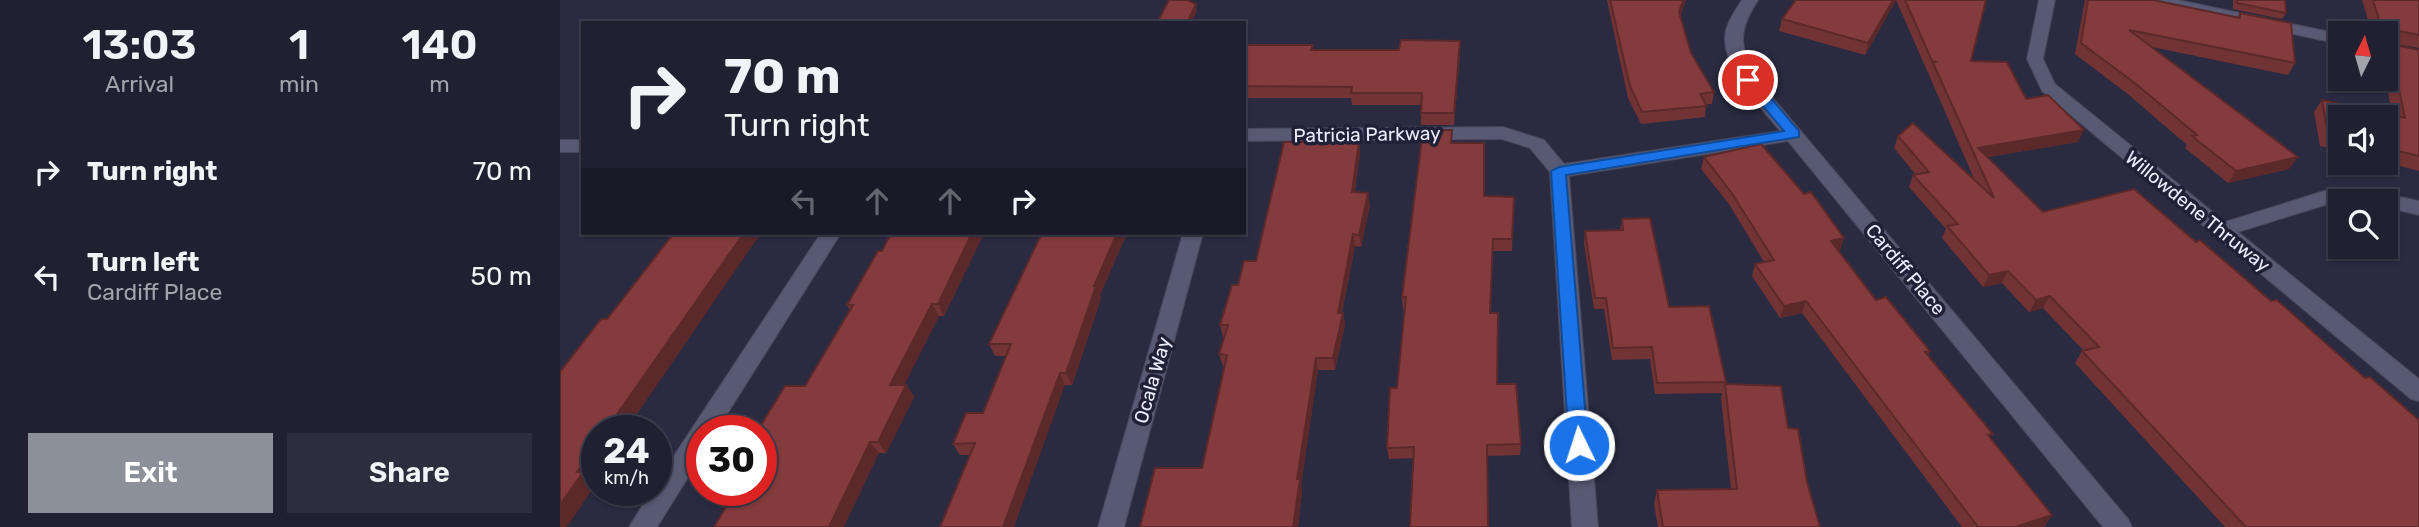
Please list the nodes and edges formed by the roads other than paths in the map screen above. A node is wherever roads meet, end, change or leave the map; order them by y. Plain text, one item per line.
1 (1750, 0) edge
2 (2047, 0) edge
3 (2156, 0) edge
4 (2328, 36) edge
5 (1794, 134) junction
6 (1246, 135) edge
7 (560, 146) edge
8 (581, 146) edge
9 (1559, 171) junction
10 (2419, 208) edge
11 (2221, 230) junction
12 (830, 235) edge
13 (1192, 235) edge
14 (2419, 392) edge
15 (714, 415) edge
16 (686, 458) edge
17 (642, 527) edge
18 (1111, 527) edge
19 (1585, 527) edge
20 (2119, 527) edge

1 - 5 street, Cardiff Place
2 - 11 street, Willowdene Thruway
3 - 4 street
5 - 9 street
5 - 20 street, Cardiff Place
6 - 9 street, Patricia Parkway
7 - 8 street
9 - 19 street
10 - 11 street
11 - 14 street, Willowdene Thruway
12 - 15 street
13 - 18 street, Ocala Way
16 - 17 street

